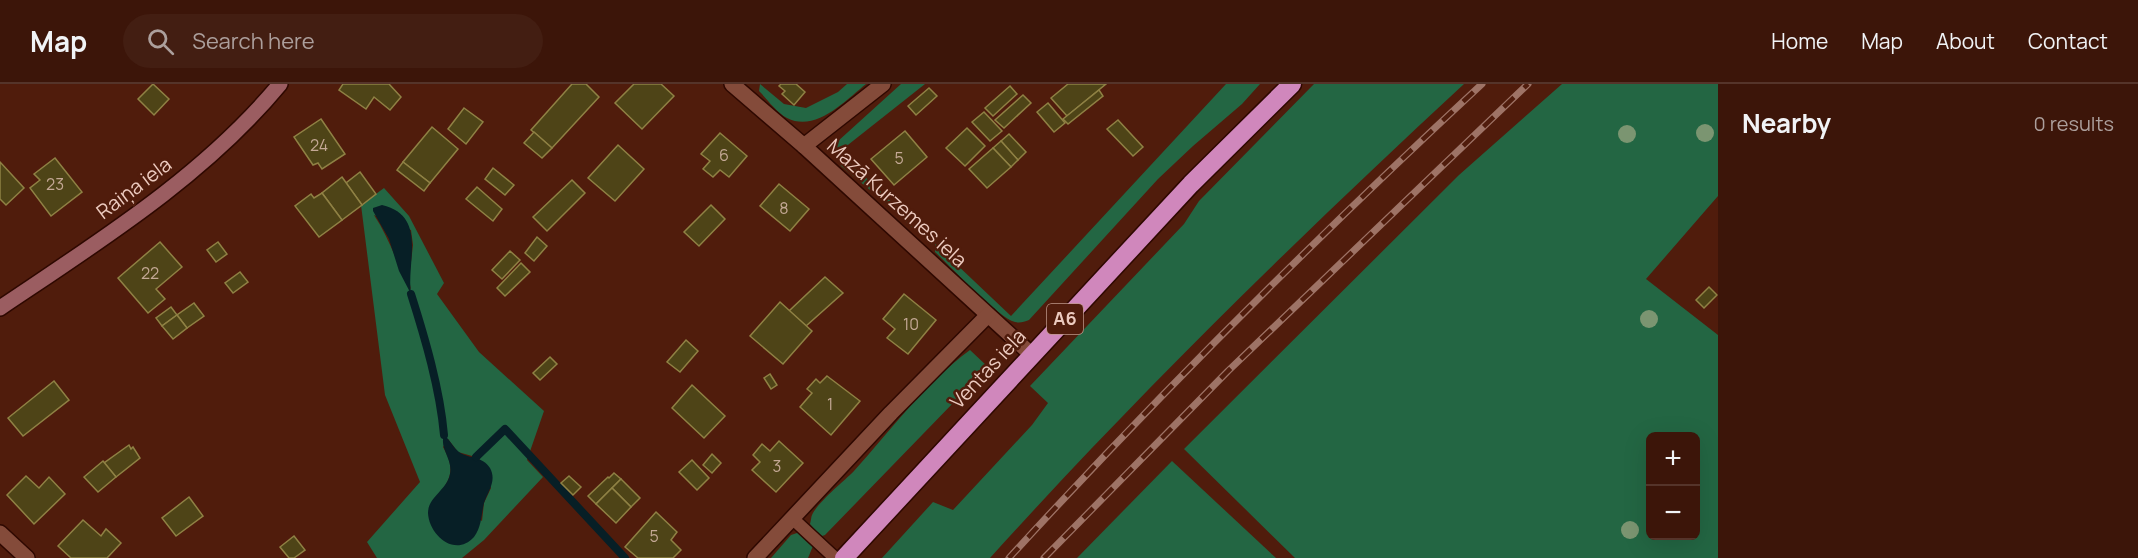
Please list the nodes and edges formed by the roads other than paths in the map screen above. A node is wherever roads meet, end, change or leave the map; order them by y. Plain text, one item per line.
1 (280, 84) edge
2 (732, 84) edge
3 (883, 84) edge
4 (1292, 84) edge
5 (804, 146) junction
6 (0, 308) edge
7 (988, 315) junction
8 (1032, 355) junction
9 (792, 518) junction
10 (0, 533) edge
11 (27, 558) edge
12 (755, 558) edge
13 (834, 558) edge
14 (844, 558) edge

1 - 6 street, Raiņa iela
2 - 5 street, Mazā Kurzemes iela
3 - 5 street
4 - 8 highway, Ventas iela / A6
5 - 7 street, Mazā Kurzemes iela
7 - 8 street, Mazā Kurzemes iela
7 - 9 street
8 - 14 highway, Ventas iela / A6
9 - 12 street
9 - 13 lane
10 - 11 street

